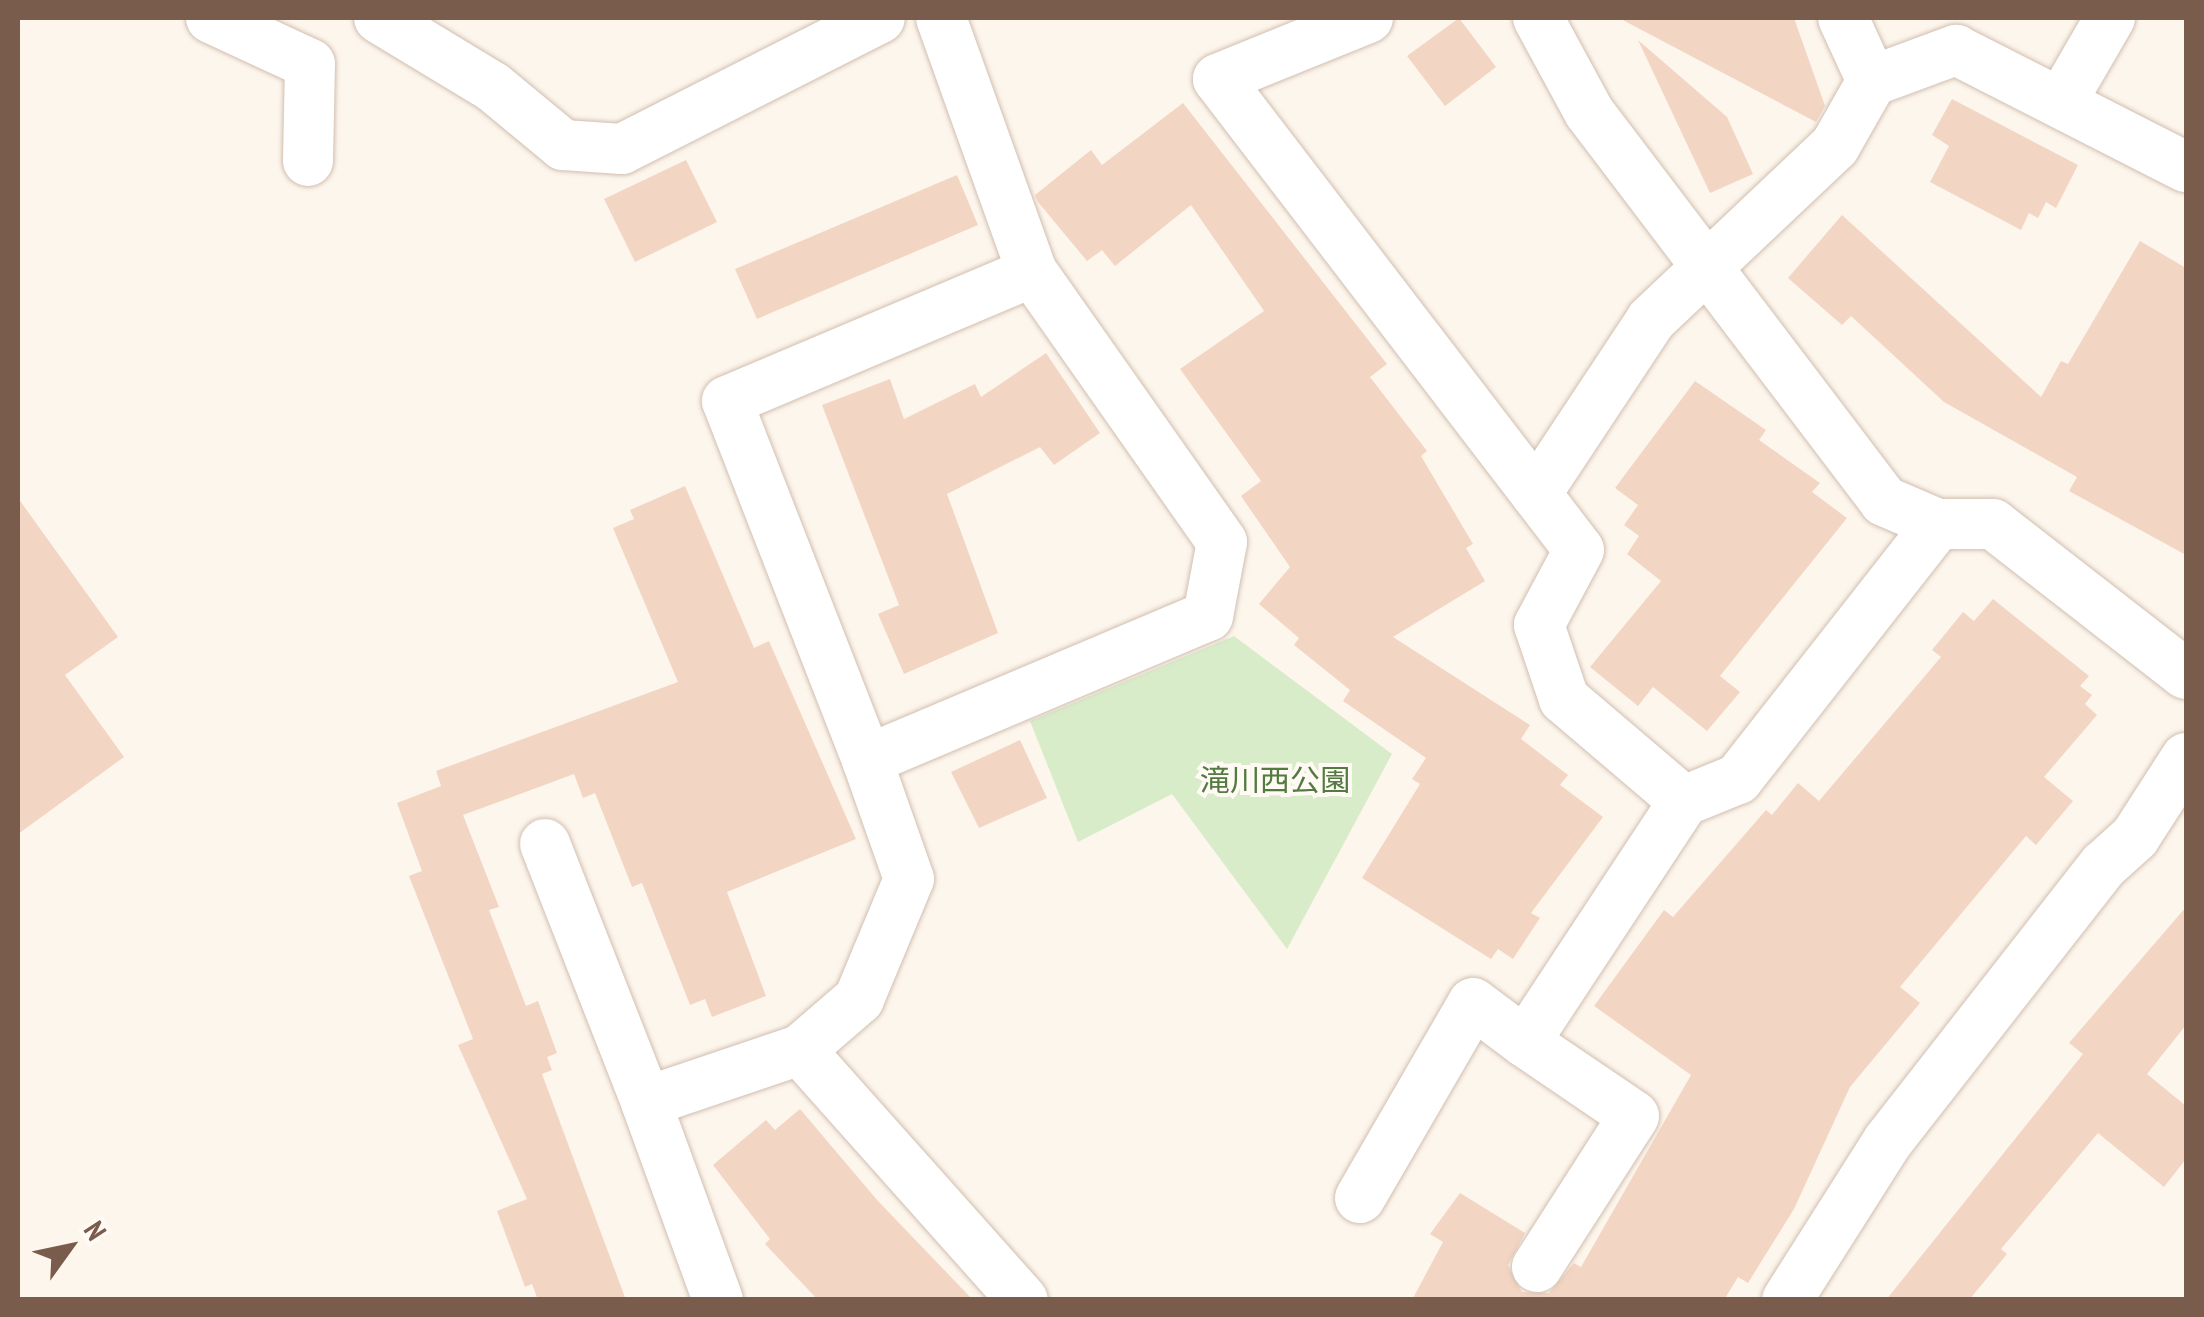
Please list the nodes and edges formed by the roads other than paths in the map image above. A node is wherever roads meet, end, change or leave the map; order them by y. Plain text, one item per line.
1 (211, 18) edge
2 (379, 18) edge
3 (880, 18) edge
4 (941, 18) edge
5 (1368, 18) edge
6 (1538, 18) edge
7 (1843, 18) edge
8 (2110, 18) edge
9 (1872, 81) junction
10 (2062, 99) junction
11 (308, 161) dead end
12 (2186, 167) edge
13 (1032, 272) junction
14 (1706, 272) junction
15 (1536, 494) junction
16 (1938, 524) junction
17 (2186, 674) edge
18 (2186, 758) edge
19 (867, 760) junction
20 (1684, 801) junction
21 (545, 844) dead end
22 (1525, 1042) junction
23 (800, 1050) junction
24 (646, 1102) junction
25 (1360, 1198) dead end
26 (1537, 1267) dead end
27 (718, 1300) edge
28 (1023, 1300) edge
29 (1786, 1300) edge

1 - 11 street
2 - 3 street
4 - 13 street
5 - 15 street
6 - 14 street
7 - 9 street
8 - 10 street
9 - 10 street
9 - 14 street
10 - 12 street
13 - 19 street
13 - 19 street
14 - 15 street
14 - 16 street
15 - 20 street
16 - 17 street
16 - 20 street
18 - 29 street
19 - 23 street
20 - 22 street
21 - 24 street
22 - 25 street
22 - 26 street
23 - 24 street
23 - 28 street
24 - 27 street

